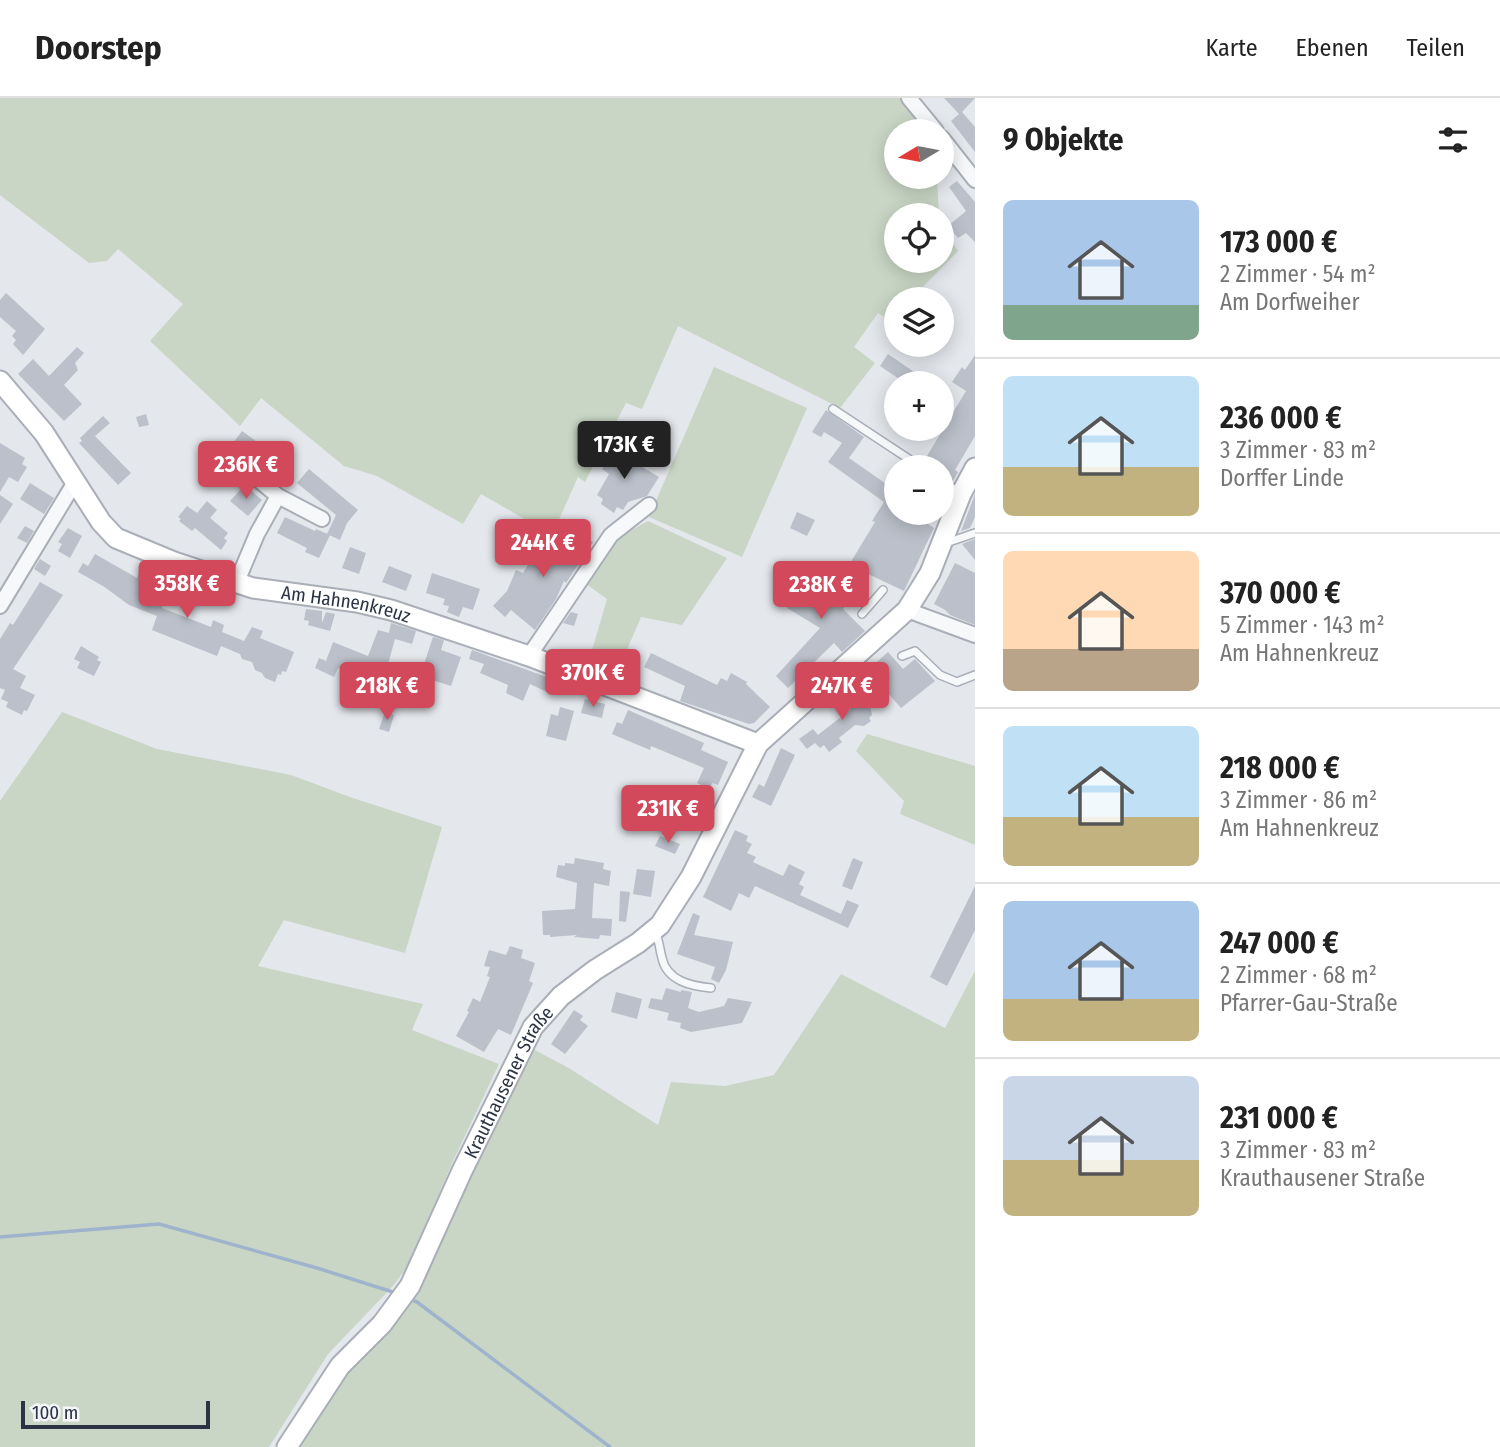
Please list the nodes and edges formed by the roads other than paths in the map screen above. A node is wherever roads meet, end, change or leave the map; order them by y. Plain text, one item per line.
1 (909, 98) edge
2 (926, 119) edge
3 (954, 153) edge
4 (975, 180) edge
5 (0, 381) edge
6 (833, 409) dead end
7 (903, 455) edge
8 (244, 468) dead end
9 (975, 468) edge
10 (75, 482) junction
11 (954, 489) edge
12 (961, 494) junction
13 (278, 496) junction
14 (649, 505) dead end
15 (322, 519) dead end
16 (975, 533) edge
17 (941, 545) junction
18 (236, 584) junction
19 (883, 590) dead end
20 (0, 606) edge
21 (907, 610) junction
22 (862, 614) dead end
23 (975, 635) edge
24 (528, 656) junction
25 (902, 656) dead end
26 (975, 675) edge
27 (758, 744) junction
28 (654, 931) junction
29 (710, 988) dead end
30 (287, 1447) edge

1 - 2 street
3 - 4 street
5 - 10 street, Am Hahnenkreuz
6 - 7 lane
8 - 13 street
9 - 12 street
10 - 18 street, Am Hahnenkreuz
10 - 20 street
11 - 12 lane
12 - 17 street
13 - 15 street
13 - 18 street
14 - 24 street
16 - 17 lane
17 - 21 street
18 - 24 street, Am Hahnenkreuz
19 - 22 lane
21 - 23 street
21 - 27 street
24 - 27 street, Am Hahnenkreuz
25 - 26 lane
27 - 28 street, Krauthausener Straße
28 - 29 lane
28 - 30 street, Krauthausener Straße

